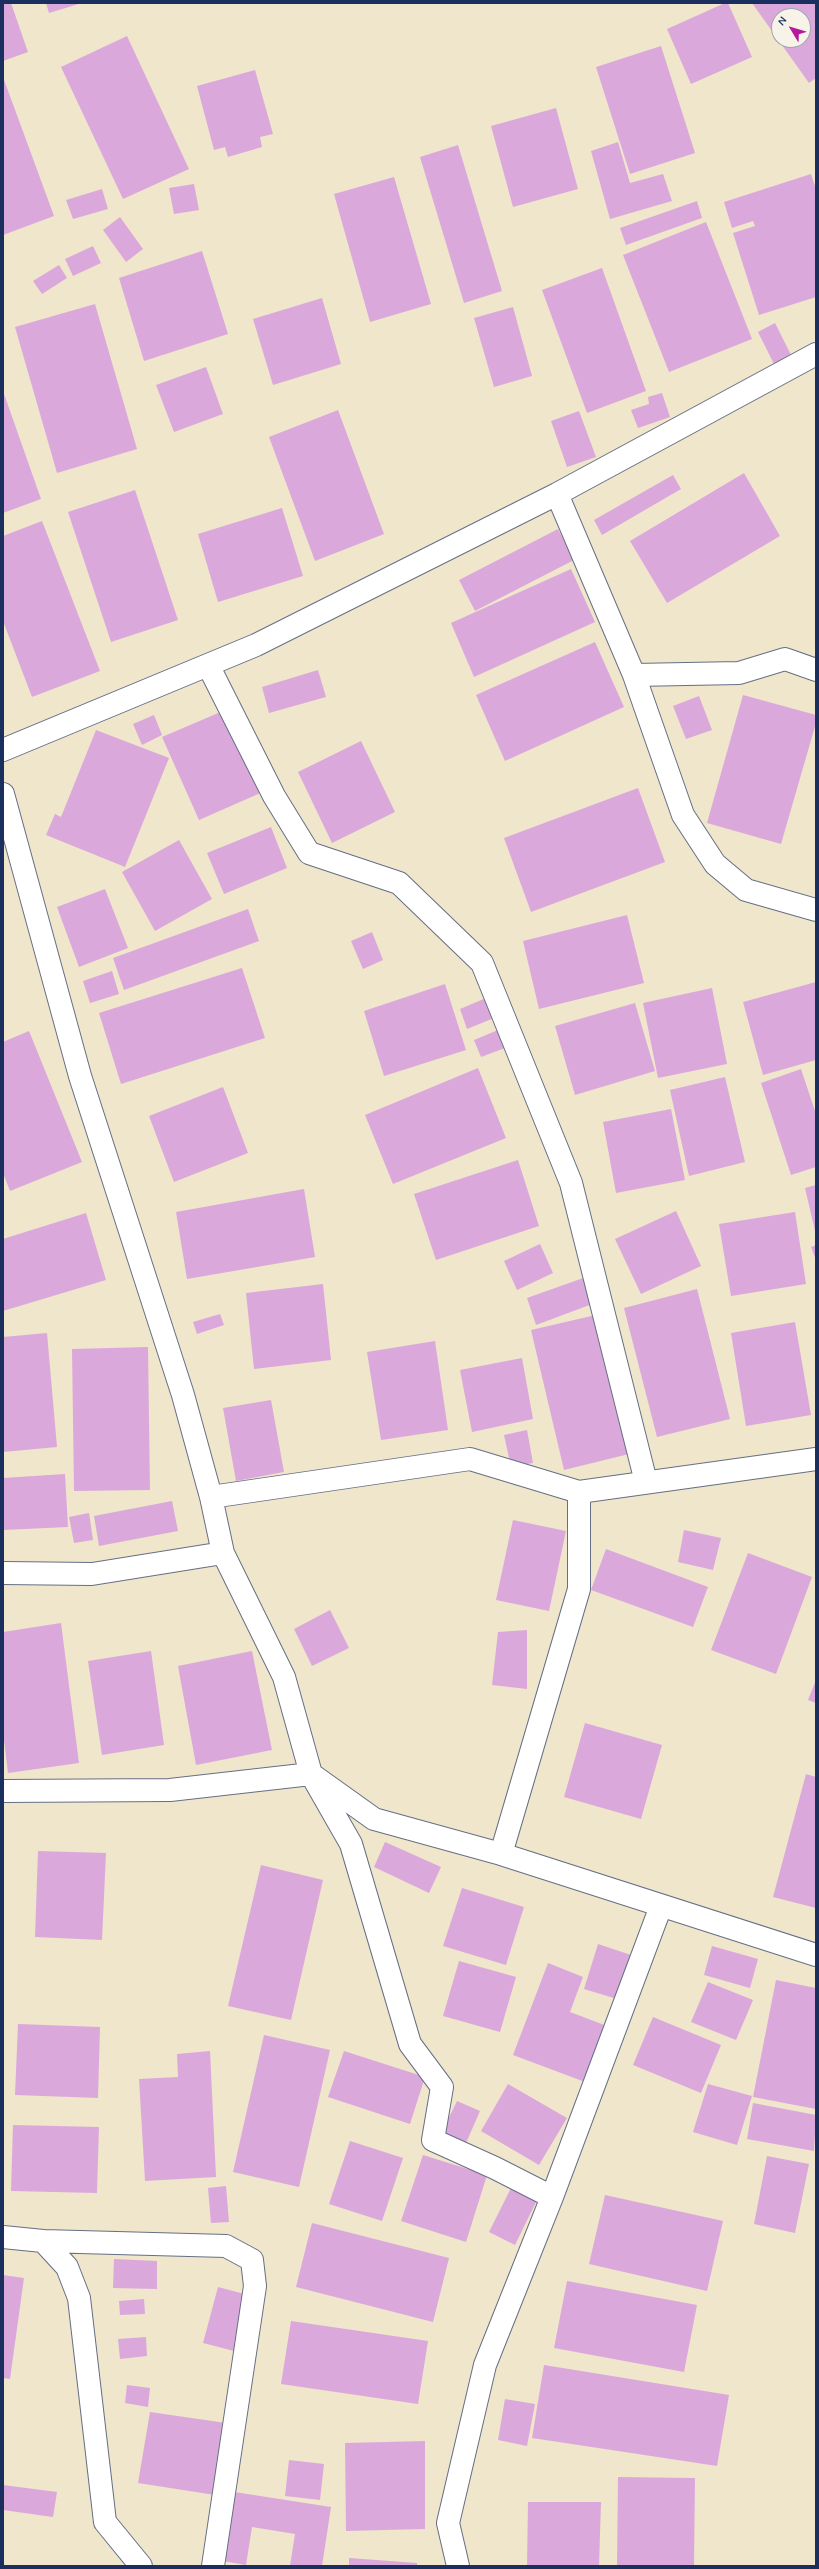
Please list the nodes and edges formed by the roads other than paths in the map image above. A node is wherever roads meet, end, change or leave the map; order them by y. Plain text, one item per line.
1 (816, 354) edge
2 (557, 494) junction
3 (208, 665) junction
4 (816, 670) edge
5 (634, 675) junction
6 (3, 750) edge
7 (4, 802) edge
8 (816, 910) edge
9 (816, 1459) edge
10 (646, 1482) junction
11 (580, 1492) junction
12 (211, 1497) junction
13 (223, 1553) junction
14 (3, 1573) edge
15 (311, 1774) junction
16 (3, 1790) edge
17 (501, 1854) junction
18 (661, 1906) junction
19 (816, 1955) edge
20 (552, 2197) junction
21 (3, 2237) edge
22 (43, 2241) junction
23 (141, 2566) edge
24 (213, 2566) edge
25 (458, 2566) edge

1 - 2 street
2 - 3 street
2 - 5 street
3 - 6 street
3 - 10 street
4 - 5 street
5 - 8 street
7 - 12 street
9 - 10 street
10 - 11 street
11 - 12 street
11 - 17 street
12 - 13 street
13 - 14 street
13 - 15 street
15 - 16 street
15 - 17 street
15 - 20 street
17 - 18 street
18 - 19 street
18 - 20 street
20 - 25 street
21 - 22 street
22 - 23 street
22 - 24 street

